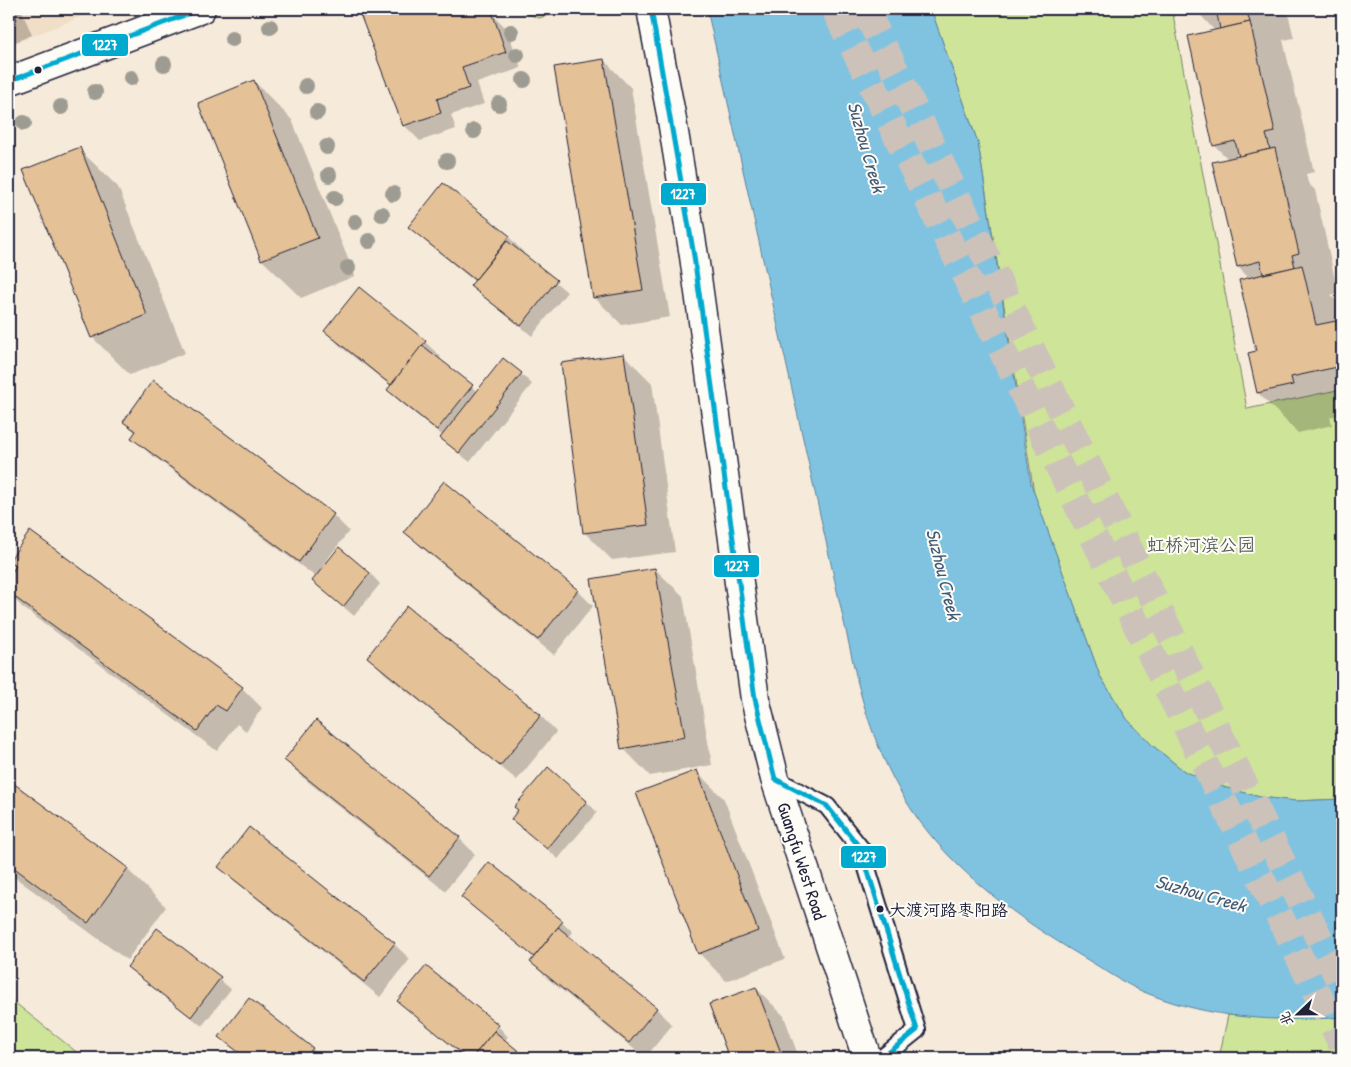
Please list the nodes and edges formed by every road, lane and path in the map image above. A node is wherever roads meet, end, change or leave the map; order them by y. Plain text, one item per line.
1 (201, 9) edge
2 (651, 9) edge
3 (9, 81) edge
4 (775, 779) junction
5 (867, 1058) edge
6 (882, 1058) edge

1 - 3 street
2 - 4 street, Guangfu West Road
4 - 5 street, Guangfu West Road
4 - 6 lane

